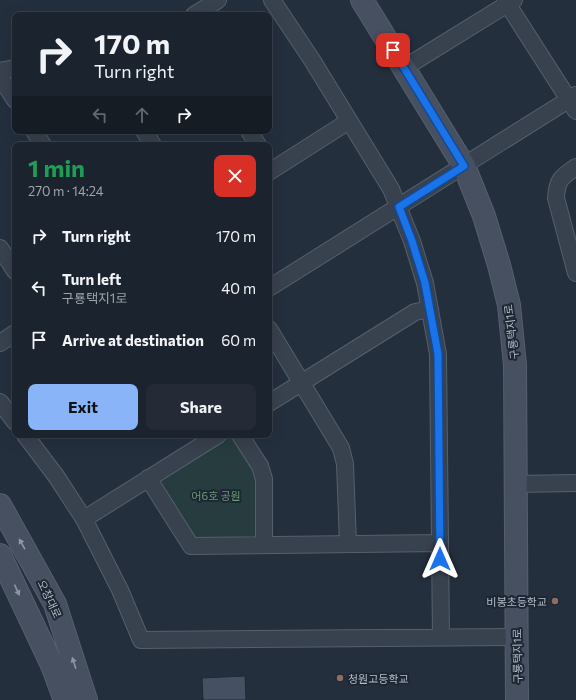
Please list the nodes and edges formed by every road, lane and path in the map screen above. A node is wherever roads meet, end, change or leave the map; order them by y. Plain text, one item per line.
1 (218, 0) edge
2 (272, 0) edge
3 (362, 0) edge
4 (509, 1) edge
5 (199, 12) edge
6 (404, 68) junction
7 (12, 69) edge
8 (0, 71) edge
9 (0, 77) edge
10 (12, 95) edge
11 (574, 102) edge
12 (349, 121) junction
13 (464, 166) junction
14 (272, 167) edge
15 (576, 168) edge
16 (399, 207) junction
17 (0, 248) edge
18 (12, 266) edge
19 (576, 273) edge
20 (272, 286) edge
21 (430, 309) junction
22 (272, 334) edge
23 (12, 335) edge
24 (0, 343) edge
25 (302, 382) junction
26 (272, 401) edge
27 (0, 402) edge
28 (12, 418) edge
29 (30, 438) edge
30 (213, 438) edge
31 (242, 438) edge
32 (148, 478) junction
33 (576, 483) edge
34 (515, 484) junction
35 (0, 505) edge
36 (84, 518) junction
37 (440, 543) junction
38 (348, 544) junction
39 (264, 545) junction
40 (0, 555) edge
41 (516, 637) junction
42 (441, 638) junction
43 (65, 700) edge
44 (86, 700) edge
45 (517, 700) edge

1 - 5 street
2 - 12 street
3 - 6 street, 구룡택지1로
4 - 6 street
4 - 11 street
6 - 13 street, 구룡택지1로
7 - 8 street
9 - 10 street
11 - 13 street
12 - 14 street
12 - 16 street
13 - 16 street
13 - 34 street, 구룡택지1로
15 - 19 street
16 - 20 street
16 - 21 street
17 - 18 street
21 - 25 street
21 - 37 street
22 - 25 street
23 - 24 street
25 - 26 street
25 - 38 street
27 - 28 street
29 - 36 street
30 - 32 street
31 - 39 street
32 - 36 street
32 - 39 street
33 - 34 street
34 - 41 street, 구룡택지1로
44 -> 35 street, 오창대로
36 - 42 street
37 - 38 street
37 - 42 street
38 - 39 street
40 -> 43 street
41 - 42 street
41 - 45 street, 구룡택지1로

